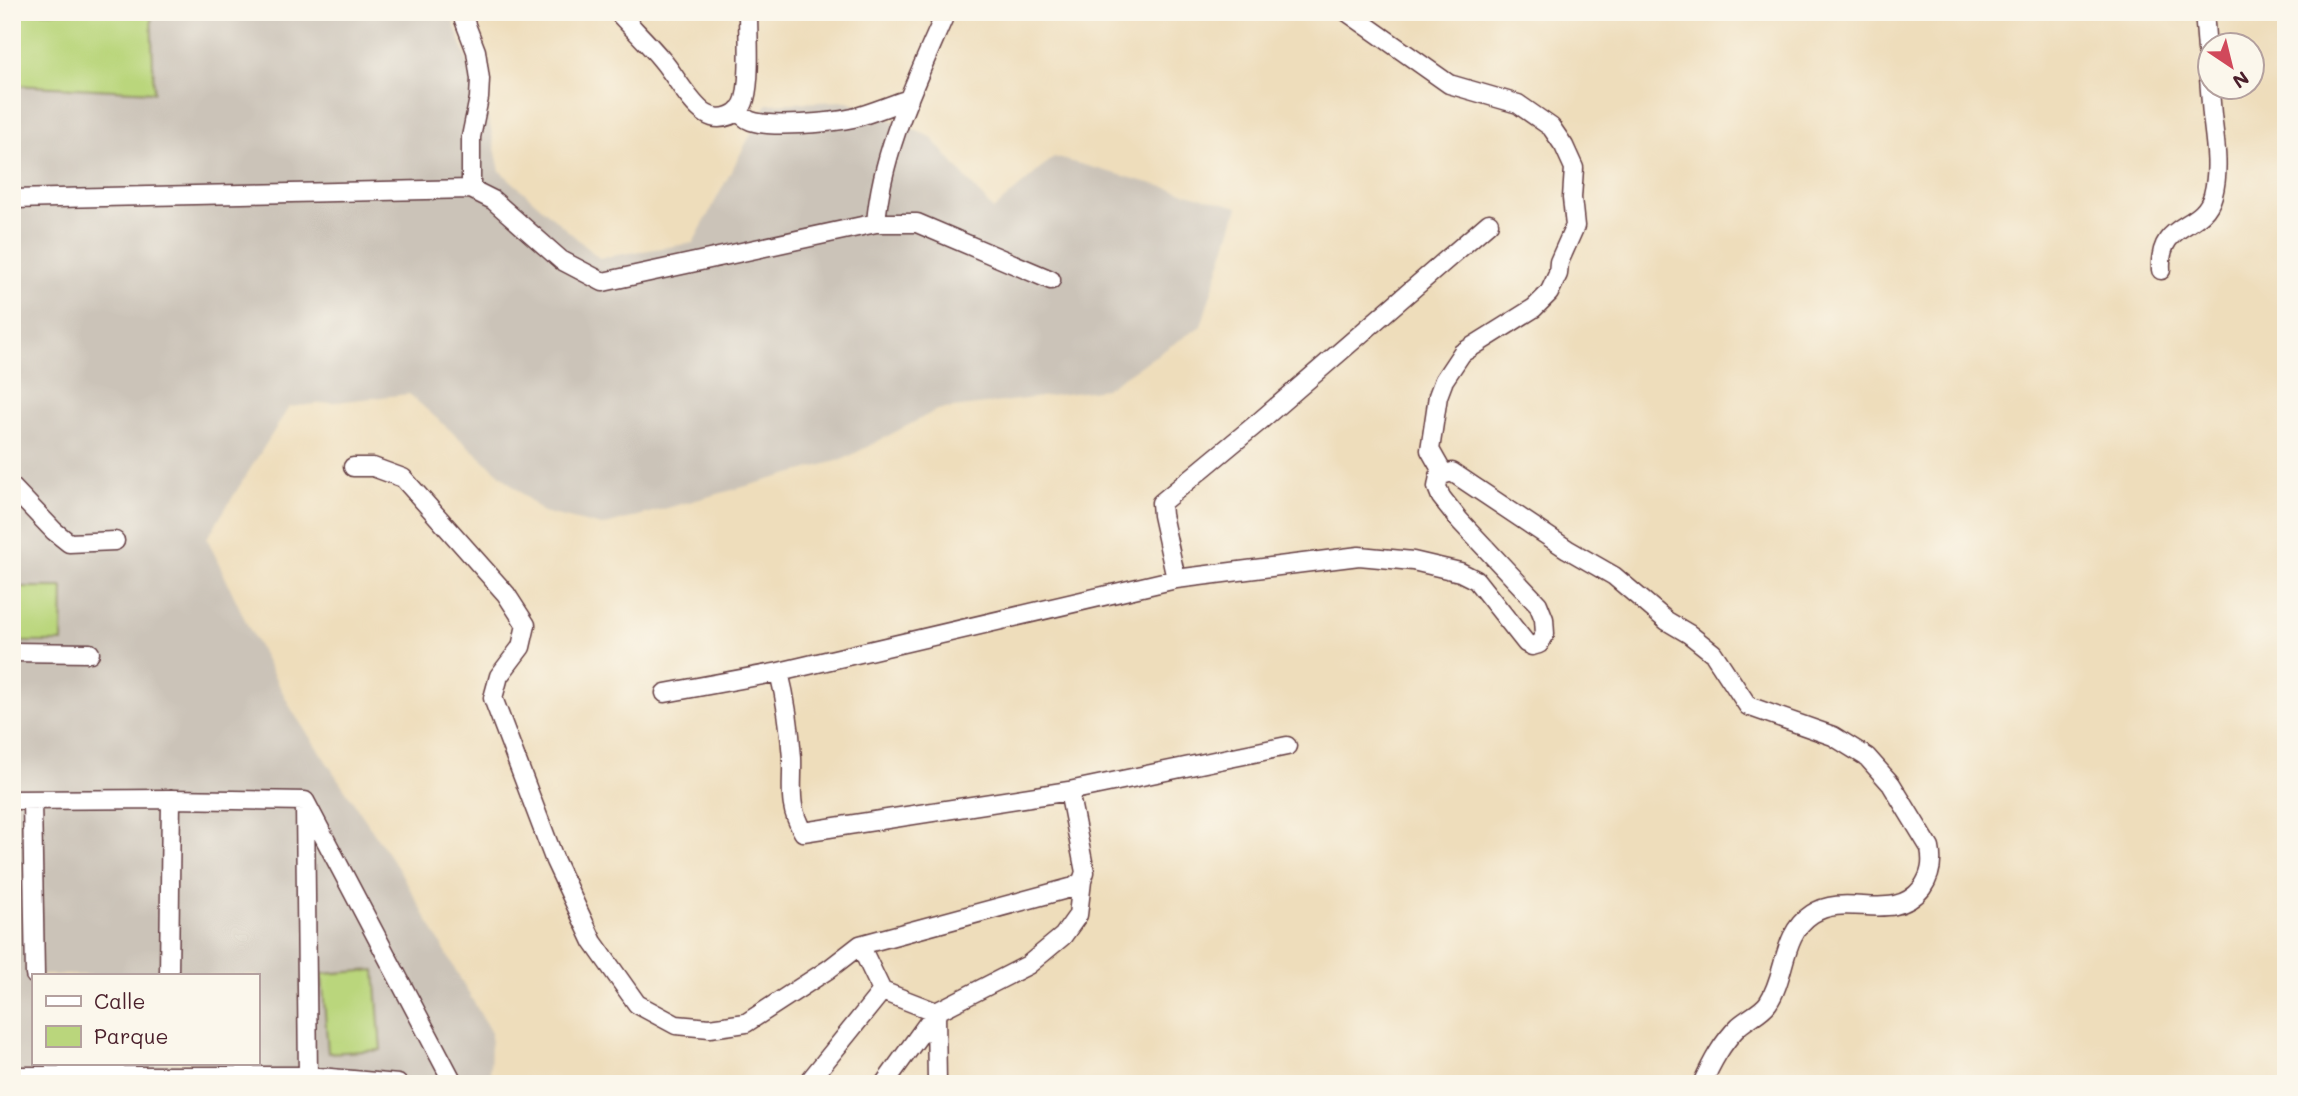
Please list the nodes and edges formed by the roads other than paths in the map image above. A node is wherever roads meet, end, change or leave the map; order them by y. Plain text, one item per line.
1 (461, 12) edge
2 (618, 12) edge
3 (748, 12) edge
4 (946, 12) edge
5 (1347, 12) edge
6 (2204, 12) edge
7 (909, 99) junction
8 (738, 110) junction
9 (471, 190) junction
10 (12, 199) edge
11 (876, 223) junction
12 (1489, 223) dead end
13 (2161, 271) dead end
14 (1051, 280) dead end
15 (353, 467) dead end
16 (1443, 473) junction
17 (12, 487) edge
18 (115, 541) dead end
19 (1176, 579) junction
20 (12, 652) edge
21 (90, 653) dead end
22 (779, 672) junction
23 (665, 693) dead end
24 (1287, 746) dead end
25 (1069, 791) junction
26 (171, 799) junction
27 (12, 800) edge
28 (32, 800) junction
29 (305, 801) junction
30 (1082, 881) junction
31 (860, 945) junction
32 (35, 974) edge
33 (169, 974) edge
34 (882, 991) junction
35 (936, 1012) junction
36 (37, 1069) edge
37 (168, 1069) edge
38 (12, 1076) edge
39 (308, 1076) junction
40 (398, 1084) edge
41 (454, 1084) edge
42 (807, 1084) edge
43 (884, 1084) edge
44 (937, 1084) edge
45 (1702, 1084) edge

1 - 9 street
2 - 8 street
3 - 8 street
4 - 7 street
5 - 16 street
6 - 13 street
7 - 8 street
7 - 11 street
9 - 10 street
9 - 11 street
11 - 14 street
12 - 19 street
15 - 31 street
16 - 19 street
16 - 45 street
17 - 18 street
19 - 22 street
20 - 21 street
22 - 23 street
22 - 25 street
24 - 25 street
25 - 30 street
26 - 28 street
26 - 29 street
26 - 33 street
27 - 28 street
28 - 32 street
29 - 39 street
29 - 41 street
30 - 31 street
30 - 35 street
31 - 34 street
34 - 35 street
34 - 42 street
35 - 43 street
35 - 44 street
36 - 37 street
36 - 38 street
37 - 39 street
39 - 40 street

